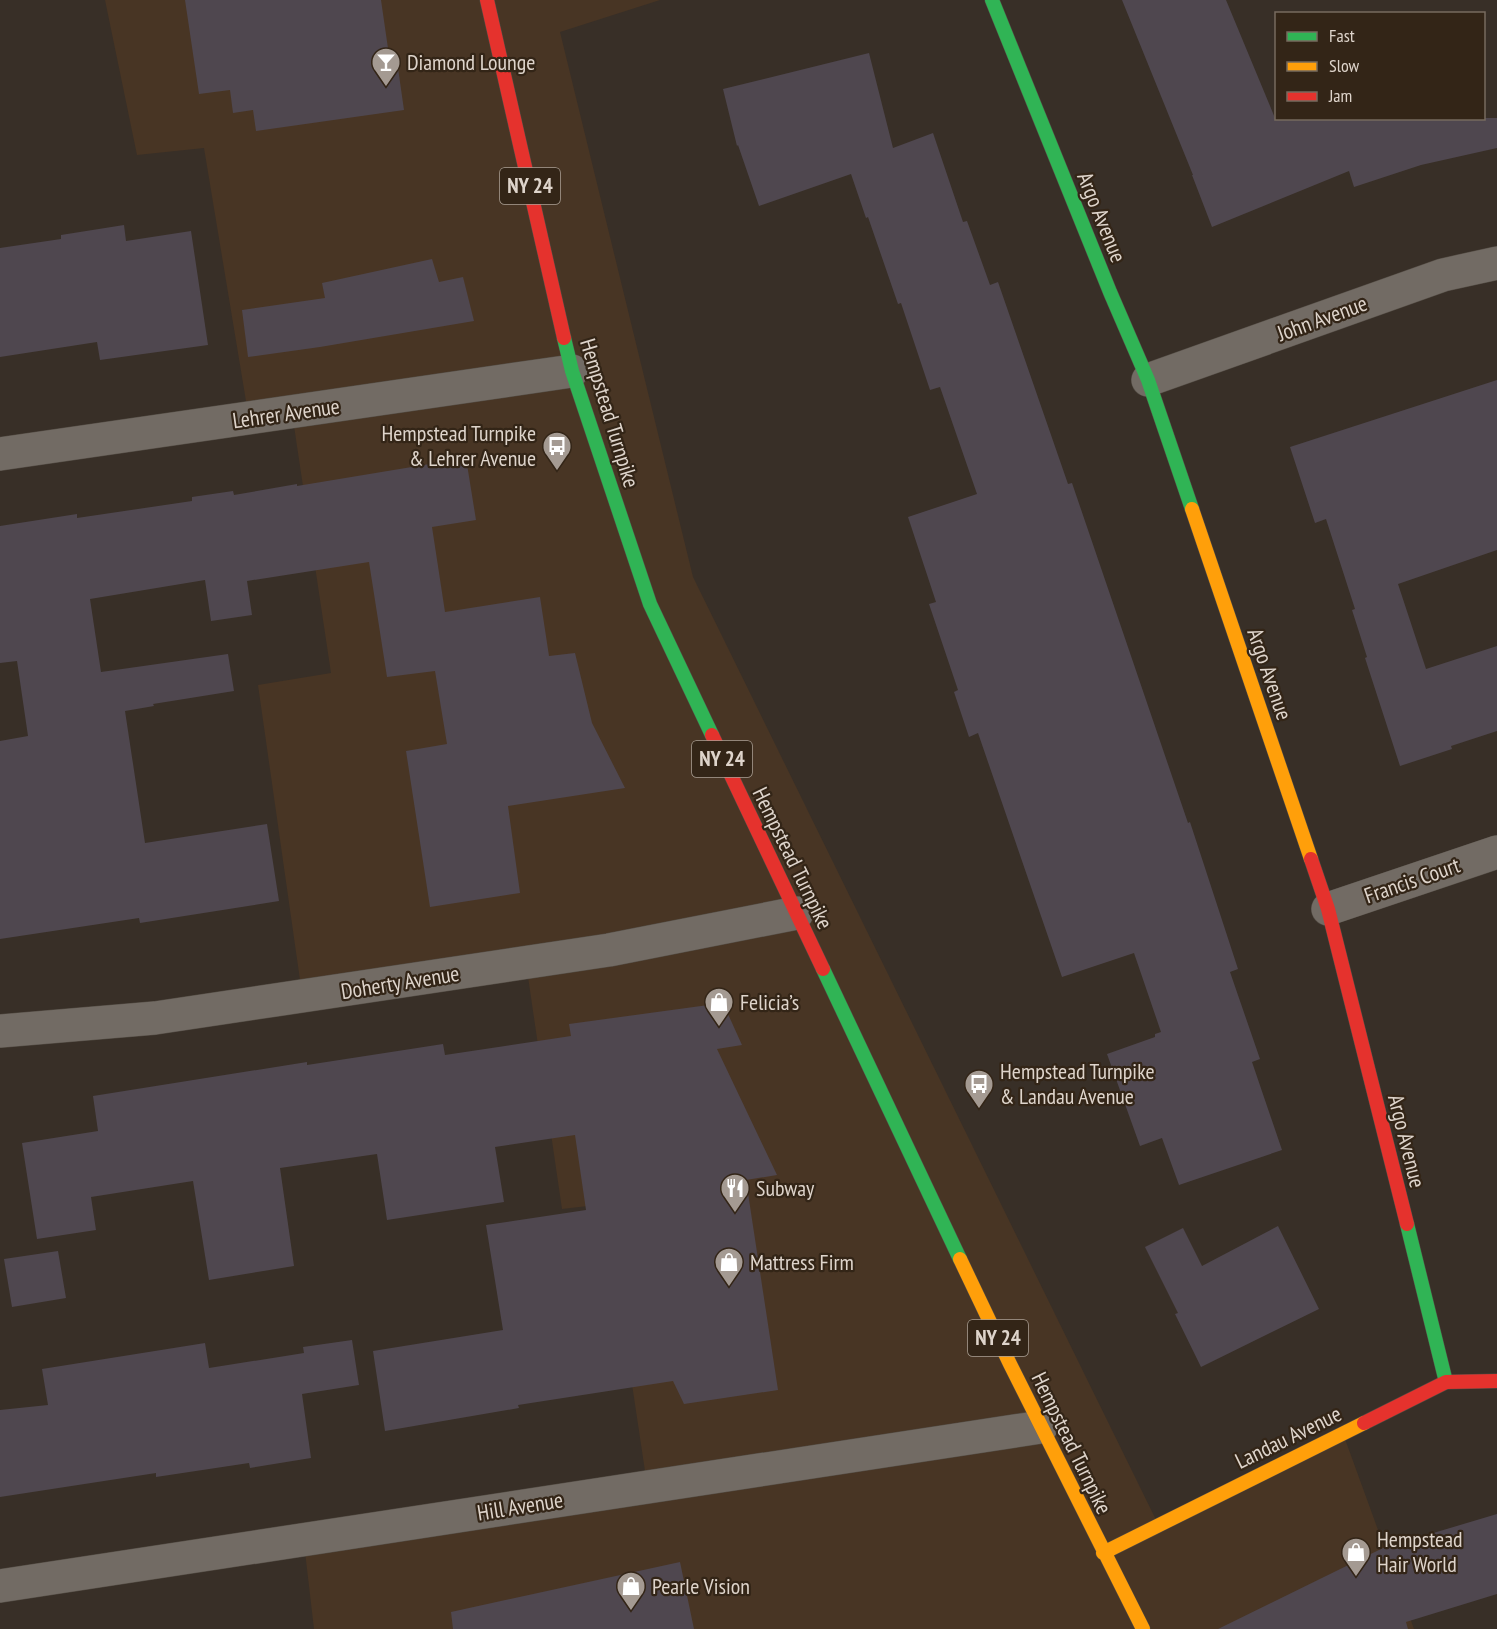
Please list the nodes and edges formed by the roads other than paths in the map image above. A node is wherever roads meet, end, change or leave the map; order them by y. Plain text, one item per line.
1 (487, 0) edge
2 (992, 0) edge
3 (1497, 263) edge
4 (572, 371) junction
5 (1149, 380) junction
6 (0, 454) edge
7 (1497, 852) edge
8 (1328, 909) junction
9 (797, 914) junction
10 (0, 1031) edge
11 (1497, 1381) edge
12 (1446, 1382) junction
13 (1041, 1427) junction
14 (1103, 1553) junction
15 (0, 1586) edge
16 (1143, 1629) edge

1 - 4 street, Hempstead Turnpike / NY 24
2 - 5 street, Argo Avenue
3 - 5 street, John Avenue
4 - 6 street, Lehrer Avenue
4 - 9 street, Hempstead Turnpike / NY 24
5 - 8 street, Argo Avenue
7 - 8 street, Francis Court
8 - 12 street, Argo Avenue
9 - 10 street, Doherty Avenue
9 - 13 street, Hempstead Turnpike / NY 24
11 - 12 street, Landau Avenue
12 - 14 street, Landau Avenue
13 - 14 street, Hempstead Turnpike / NY 24
13 - 15 street, Hill Avenue
14 - 16 street, Hempstead Turnpike / NY 24

